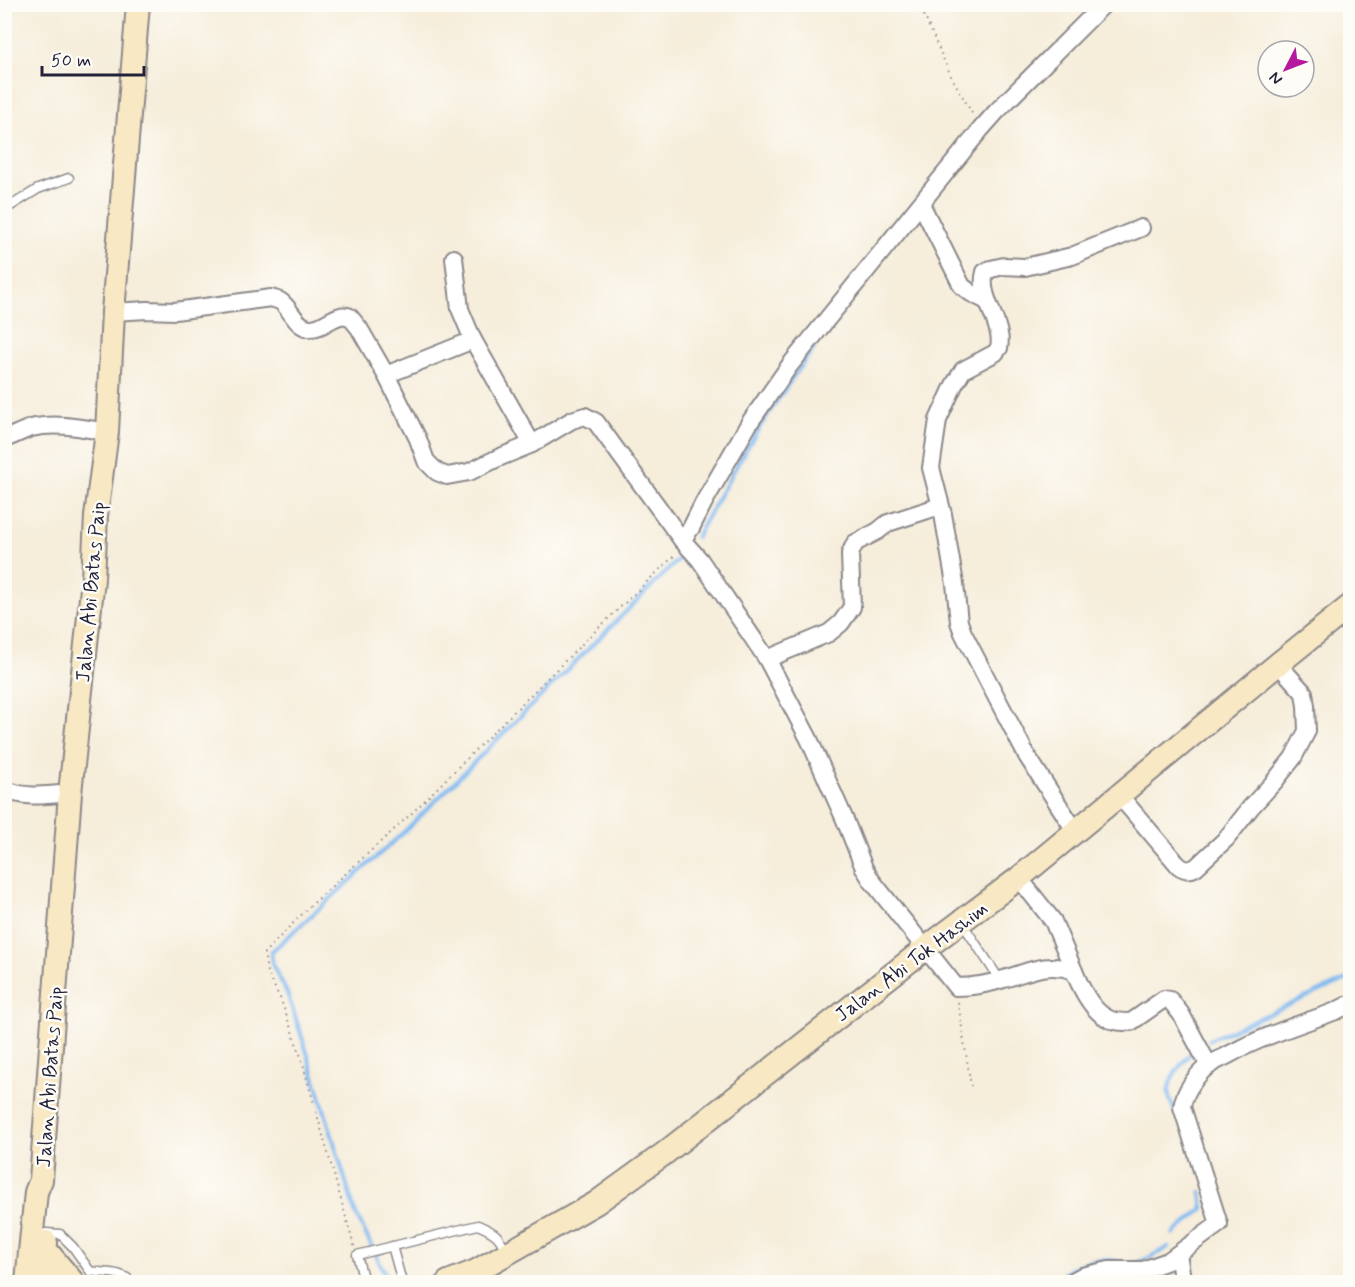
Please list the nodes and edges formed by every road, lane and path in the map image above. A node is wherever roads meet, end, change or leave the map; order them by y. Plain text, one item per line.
1 (138, 4) edge
2 (919, 4) edge
3 (1104, 4) edge
4 (981, 129) junction
5 (69, 178) dead end
6 (921, 204) junction
7 (4, 210) edge
8 (1141, 228) dead end
9 (454, 258) dead end
10 (987, 301) junction
11 (113, 312) junction
12 (473, 340) junction
13 (387, 375) junction
14 (107, 432) junction
15 (4, 439) edge
16 (532, 444) junction
17 (940, 506) junction
18 (682, 540) junction
19 (1350, 606) edge
20 (767, 659) junction
21 (1278, 664) junction
22 (4, 789) edge
23 (70, 793) junction
24 (1119, 795) junction
25 (1076, 832) junction
26 (1019, 878) junction
27 (962, 922) junction
28 (926, 948) junction
29 (1074, 971) junction
30 (1000, 980) junction
31 (956, 987) junction
32 (1350, 1004) edge
33 (1209, 1066) junction
34 (971, 1086) dead end
35 (41, 1180) junction
36 (46, 1241) junction
37 (392, 1246) junction
38 (507, 1254) junction
39 (1179, 1254) junction
40 (357, 1255) junction
41 (81, 1277) edge
42 (27, 1282) edge
43 (44, 1282) edge
44 (79, 1282) edge
45 (132, 1282) edge
46 (364, 1282) edge
47 (402, 1282) edge
48 (448, 1282) edge
49 (1071, 1282) edge
50 (1180, 1282) edge

1 - 11 main road, Jalan Abi Batas Paip
2 - 4 path
3 - 4 street
4 - 6 street
5 - 7 lane
6 - 10 street
6 - 18 street
8 - 10 street
9 - 12 street
10 - 17 street
11 - 13 street
11 - 14 main road, Jalan Abi Batas Paip
12 - 13 street
12 - 16 street
13 - 16 street
14 - 15 street
14 - 23 main road, Jalan Abi Batas Paip
16 - 18 street
17 - 20 street
17 - 25 street
18 - 20 street
18 - 40 path
19 - 21 main road, Jalan Abi Tok Hashim
20 - 28 street
21 - 24 main road, Jalan Abi Tok Hashim
21 - 24 street
22 - 23 street
23 - 35 main road, Jalan Abi Batas Paip
24 - 25 main road, Jalan Abi Tok Hashim
25 - 26 main road, Jalan Abi Tok Hashim
26 - 27 main road, Jalan Abi Tok Hashim
26 - 29 street
27 - 28 main road, Jalan Abi Tok Hashim
27 - 30 lane
28 - 31 street
28 - 38 main road, Jalan Abi Tok Hashim
29 - 30 street
29 - 33 street
30 - 31 street
31 - 34 path
32 - 33 street
33 - 39 street
35 - 36 main road, Jalan Abi Batas Paip
35 - 42 main road, Jalan Abi Batas Paip
36 - 41 main road
36 - 43 main road, Jalan Abi Batas Paip
37 - 38 lane
37 - 40 lane
37 - 47 lane
38 - 48 main road, Jalan Abi Tok Hashim
39 - 49 street
39 - 50 street
40 - 46 lane
41 - 44 lane
41 - 45 lane

